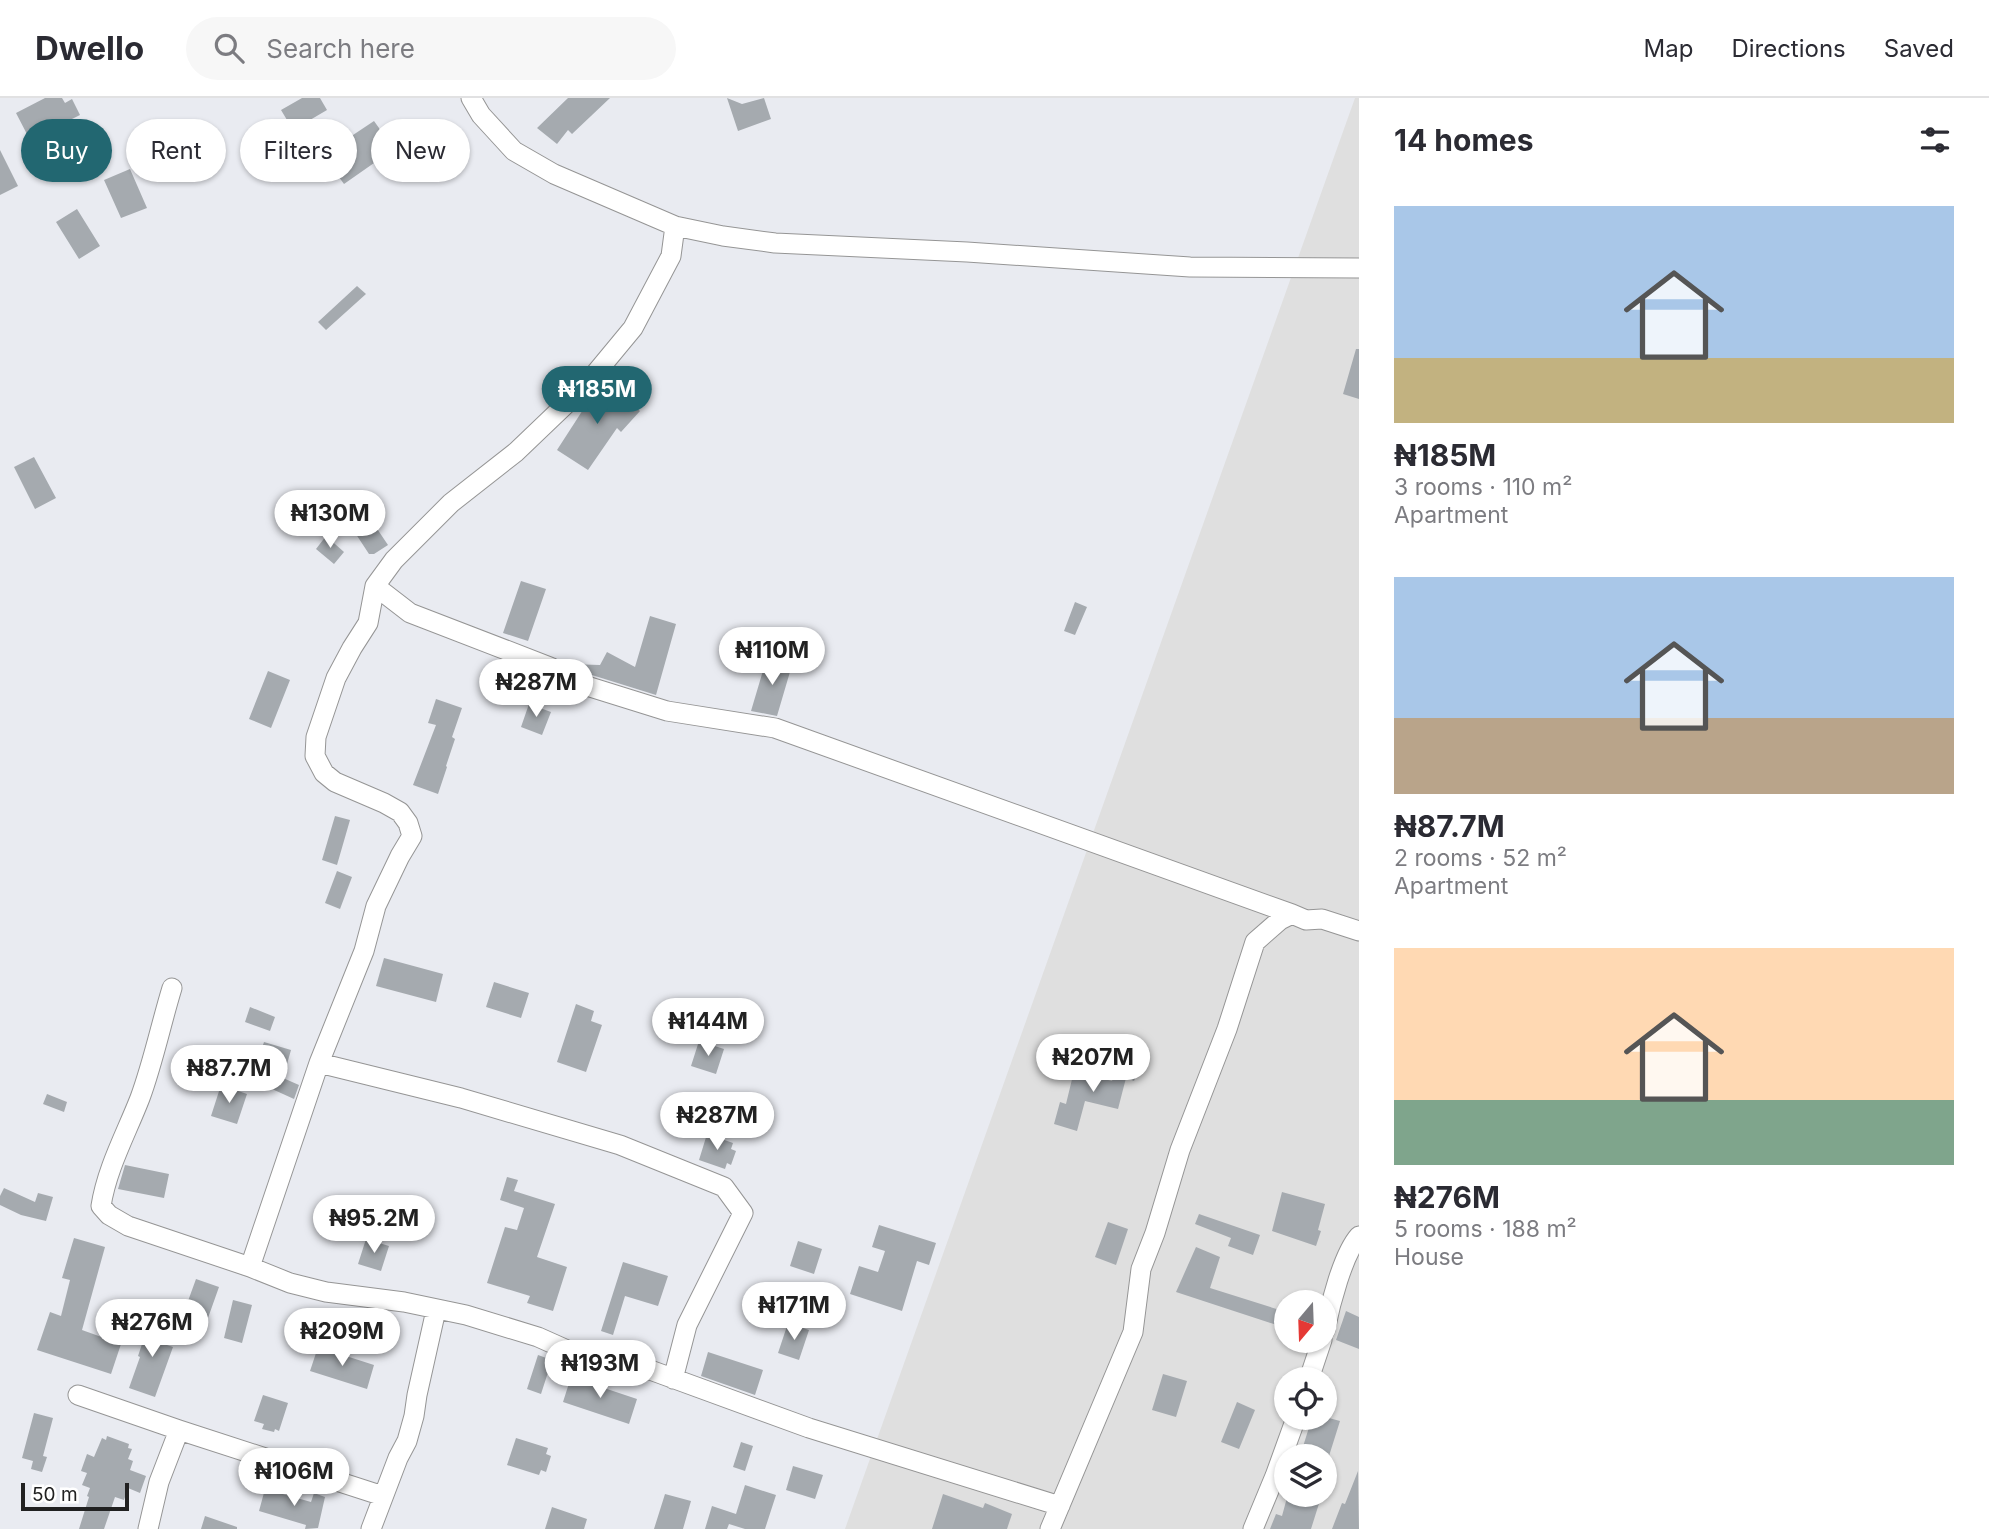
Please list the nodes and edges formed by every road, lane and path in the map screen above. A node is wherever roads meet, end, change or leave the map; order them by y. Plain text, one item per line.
1 (471, 98) edge
2 (675, 226) junction
3 (1359, 268) edge
4 (376, 586) junction
5 (1292, 914) junction
6 (1359, 931) edge
7 (172, 988) dead end
8 (319, 1063) junction
9 (1359, 1236) edge
10 (250, 1267) junction
11 (1335, 1290) edge
12 (436, 1310) junction
13 (673, 1379) junction
14 (78, 1395) dead end
15 (178, 1430) junction
16 (1292, 1430) edge
17 (383, 1496) junction
18 (1060, 1506) junction
19 (148, 1529) edge
20 (371, 1529) edge
21 (1050, 1529) edge
22 (1253, 1529) edge

1 - 2 street
2 - 3 street
2 - 4 street
4 - 5 street
4 - 8 street
5 - 6 street
5 - 18 street
7 - 10 street
8 - 10 street
8 - 13 street
9 - 11 street
10 - 12 street
12 - 13 street
12 - 17 street
13 - 18 street
14 - 15 street
15 - 17 street
15 - 19 street
16 - 22 street
17 - 20 street
18 - 21 street

